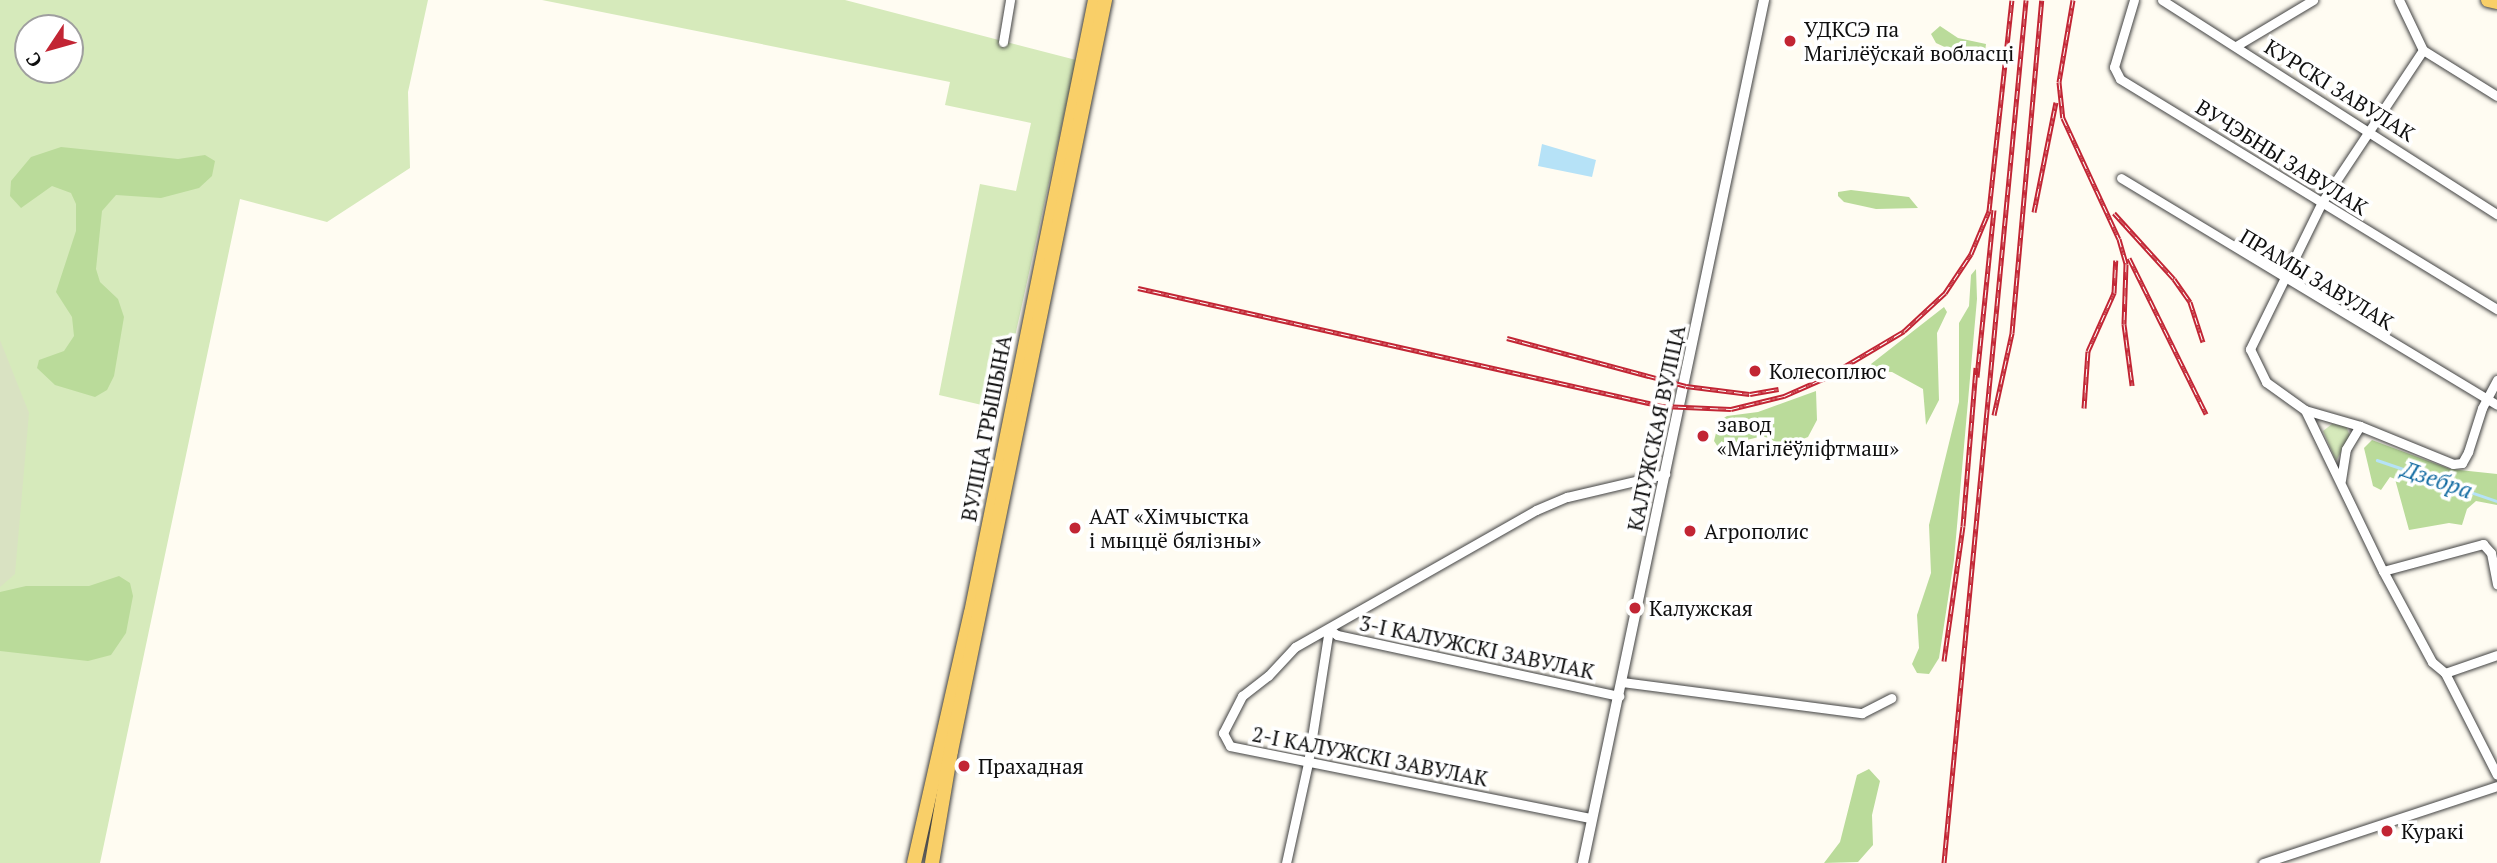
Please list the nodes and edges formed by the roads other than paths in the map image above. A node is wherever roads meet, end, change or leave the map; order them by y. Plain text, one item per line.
1 (1010, 0) edge
2 (1095, 0) edge
3 (1105, 0) edge
4 (1764, 0) edge
5 (2134, 0) edge
6 (2162, 0) edge
7 (2313, 0) edge
8 (2399, 0) edge
9 (2488, 0) edge
10 (2497, 2) edge
11 (1003, 43) dead end
12 (2236, 46) junction
13 (2423, 50) junction
14 (2497, 96) edge
15 (2368, 128) junction
16 (2121, 178) dead end
17 (2322, 202) junction
18 (2497, 214) edge
19 (2281, 279) junction
20 (2497, 309) edge
21 (2497, 380) edge
22 (2486, 401) junction
23 (2497, 405) edge
24 (2305, 410) junction
25 (2360, 426) junction
26 (1665, 474) junction
27 (2340, 482) junction
28 (2383, 571) junction
29 (2497, 584) edge
30 (1329, 629) junction
31 (2497, 655) edge
32 (2445, 673) junction
33 (1622, 682) junction
34 (1619, 696) junction
35 (1891, 698) dead end
36 (1308, 763) junction
37 (2497, 775) edge
38 (2497, 786) edge
39 (1590, 818) junction
40 (914, 863) edge
41 (932, 863) edge
42 (1286, 863) edge
43 (1583, 863) edge
44 (2263, 863) edge

1 - 11 street
2 - 40 main road, ВУЛІЦА ГРЫШЫНА
3 - 41 main road, ВУЛІЦА ГРЫШЫНА
4 - 26 street, КАЛУЖСКАЯ ВУЛІЦА
5 - 17 street, ВУЧЭБНЫ ЗАВУЛАК
6 - 12 street, КУРСКІ ЗАВУЛАК
7 - 12 street
8 - 13 street
9 - 10 main road
12 - 15 street, КУРСКІ ЗАВУЛАК
13 - 14 street
13 - 15 street
15 - 17 street
15 - 18 street, КУРСКІ ЗАВУЛАК
16 - 19 street, ПРАМЫ ЗАВУЛАК
17 - 19 street
17 - 20 street, ВУЧЭБНЫ ЗАВУЛАК
19 - 22 street, ПРАМЫ ЗАВУЛАК
19 - 24 street
21 - 22 street
22 - 23 street, ПРАМЫ ЗАВУЛАК
22 - 25 street
24 - 25 street
24 - 27 street
25 - 27 street
26 - 30 street
26 - 33 street, КАЛУЖСКАЯ ВУЛІЦА
27 - 28 street
28 - 29 street
28 - 32 street
30 - 34 street, 3-І КАЛУЖСКІ ЗАВУЛАК
30 - 36 street
30 - 36 street, 2-І КАЛУЖСКІ ЗАВУЛАК
31 - 32 street
32 - 37 street
33 - 34 street, КАЛУЖСКАЯ ВУЛІЦА
33 - 35 street, 3-І КАЛУЖСКІ ЗАВУЛАК
34 - 39 street, КАЛУЖСКАЯ ВУЛІЦА
36 - 39 street, 2-І КАЛУЖСКІ ЗАВУЛАК
36 - 42 street
38 - 44 street
39 - 43 street, КАЛУЖСКАЯ ВУЛІЦА

